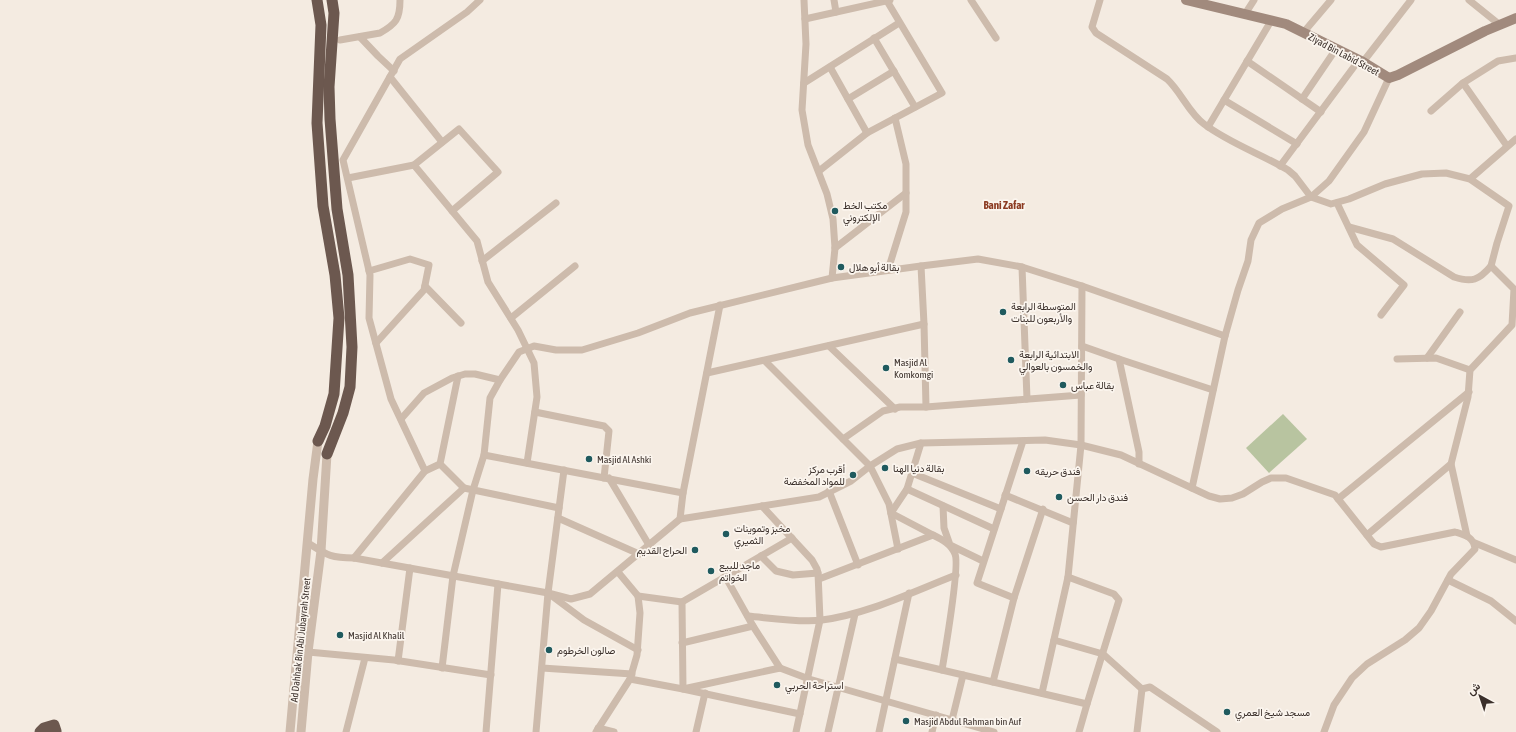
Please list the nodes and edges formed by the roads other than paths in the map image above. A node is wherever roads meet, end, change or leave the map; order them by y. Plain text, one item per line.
1 (317, 0) edge
2 (332, 0) edge
3 (400, 0) edge
4 (804, 0) edge
5 (834, 0) edge
6 (889, 0) edge
7 (971, 0) edge
8 (1100, 0) edge
9 (1186, 0) edge
10 (1254, 0) edge
11 (1331, 0) edge
12 (1411, 0) edge
13 (1469, 0) edge
14 (475, 1) edge
15 (836, 12) junction
16 (1245, 14) junction
17 (1516, 18) edge
18 (805, 19) junction
19 (1271, 21) junction
20 (899, 23) junction
21 (1500, 25) junction
22 (1303, 33) junction
23 (360, 37) junction
24 (874, 38) junction
25 (996, 38) dead end
26 (340, 40) dead end
27 (1336, 49) junction
28 (1516, 58) edge
29 (1247, 61) junction
30 (1361, 61) junction
31 (830, 67) junction
32 (894, 71) junction
33 (392, 74) junction
34 (1389, 78) junction
35 (804, 83) junction
36 (1463, 83) junction
37 (848, 98) junction
38 (1302, 99) junction
39 (1224, 100) junction
40 (915, 107) junction
41 (1431, 111) dead end
42 (1321, 112) junction
43 (895, 118) junction
44 (1208, 127) junction
45 (867, 133) junction
46 (1516, 139) edge
47 (442, 142) junction
48 (1297, 144) junction
49 (1507, 146) junction
50 (414, 165) junction
51 (1280, 166) junction
52 (818, 171) junction
53 (348, 178) junction
54 (1470, 180) junction
55 (906, 193) junction
56 (1311, 197) junction
57 (556, 203) dead end
58 (1337, 203) junction
59 (452, 211) junction
60 (1348, 227) junction
61 (835, 248) junction
62 (482, 261) junction
63 (575, 266) dead end
64 (920, 266) junction
65 (1491, 266) junction
66 (1022, 267) junction
67 (888, 270) junction
68 (369, 271) junction
69 (832, 278) junction
70 (425, 286) junction
71 (1082, 286) junction
72 (720, 305) junction
73 (1460, 312) dead end
74 (1381, 315) dead end
75 (511, 318) junction
76 (461, 324) dead end
77 (924, 324) junction
78 (1225, 336) junction
79 (376, 343) junction
80 (829, 346) junction
81 (1082, 346) junction
82 (527, 348) junction
83 (1427, 358) junction
84 (1119, 359) junction
85 (1397, 359) dead end
86 (765, 361) junction
87 (1470, 370) junction
88 (707, 372) junction
89 (458, 376) junction
90 (500, 380) junction
91 (1213, 390) junction
92 (1468, 392) junction
93 (1081, 395) junction
94 (1027, 399) junction
95 (926, 407) junction
96 (895, 409) junction
97 (535, 412) junction
98 (401, 419) junction
99 (843, 439) junction
100 (318, 441) joint
101 (1023, 441) junction
102 (922, 443) junction
103 (1081, 445) junction
104 (327, 454) joint
105 (484, 455) junction
106 (527, 463) junction
107 (440, 464) junction
108 (1139, 464) junction
109 (1451, 464) junction
110 (870, 466) junction
111 (425, 470) junction
112 (564, 470) junction
113 (912, 473) junction
114 (607, 478) junction
115 (464, 488) junction
116 (1192, 488) junction
117 (908, 489) junction
118 (473, 490) junction
119 (829, 492) junction
120 (683, 493) junction
121 (1005, 495) junction
122 (1338, 500) junction
123 (762, 506) junction
124 (943, 506) junction
125 (559, 508) junction
126 (1001, 509) junction
127 (1042, 509) junction
128 (891, 513) junction
129 (558, 518) junction
130 (680, 520) junction
131 (1073, 523) junction
132 (994, 529) junction
133 (933, 535) junction
134 (1367, 535) junction
135 (1467, 536) junction
136 (792, 538) junction
137 (308, 543) junction
138 (1475, 543) junction
139 (650, 545) junction
140 (950, 545) junction
141 (898, 549) junction
142 (321, 551) junction
143 (639, 554) junction
144 (761, 556) junction
145 (354, 558) junction
146 (983, 560) junction
147 (1516, 560) edge
148 (382, 563) junction
149 (858, 565) junction
150 (410, 568) junction
151 (618, 572) junction
152 (956, 575) junction
153 (453, 576) junction
154 (725, 576) junction
155 (818, 576) junction
156 (1068, 577) junction
157 (1448, 580) junction
158 (498, 584) junction
159 (548, 593) junction
160 (909, 593) junction
161 (638, 596) junction
162 (1014, 598) junction
163 (682, 602) junction
164 (855, 614) junction
165 (748, 616) junction
166 (820, 620) junction
167 (1516, 622) edge
168 (754, 626) junction
169 (1054, 640) junction
170 (682, 642) junction
171 (638, 650) junction
172 (308, 652) junction
173 (1103, 654) junction
174 (366, 658) junction
175 (895, 659) junction
176 (398, 661) junction
177 (442, 668) junction
178 (542, 668) junction
179 (780, 668) junction
180 (942, 670) junction
181 (491, 675) junction
182 (963, 675) junction
183 (631, 676) junction
184 (809, 679) junction
185 (993, 682) junction
186 (838, 687) junction
187 (683, 689) junction
188 (1142, 690) junction
189 (705, 693) junction
190 (1042, 693) junction
191 (886, 701) junction
192 (1087, 704) junction
193 (800, 714) junction
194 (936, 715) junction
195 (952, 720) junction
196 (973, 729) edge
197 (597, 730) edge
198 (40, 732) edge
199 (55, 732) edge
200 (290, 732) edge
201 (301, 732) edge
202 (346, 732) edge
203 (486, 732) edge
204 (536, 732) edge
205 (614, 732) edge
206 (696, 732) edge
207 (796, 732) edge
208 (828, 732) edge
209 (879, 732) edge
210 (932, 732) edge
211 (994, 732) edge
212 (1080, 732) edge
213 (1137, 732) edge
214 (1217, 732) edge
215 (1324, 732) edge

1 - 100 highway
2 - 104 highway
3 - 23 street
4 - 18 street
5 - 15 street
6 - 15 street
6 - 20 street
7 - 25 street
8 - 44 street
9 - 16 main road, Ziyad Bin Labid Street
10 - 16 street
11 - 22 street
12 - 30 street
13 - 21 street
14 - 33 street
15 - 18 street
16 - 19 main road, Ziyad Bin Labid Street
17 - 21 main road, Ziyad Bin Labid Street
18 - 35 street
19 - 22 main road, Ziyad Bin Labid Street
19 - 29 street
20 - 24 street
20 - 40 street
21 - 34 main road, Ziyad Bin Labid Street
22 - 27 main road, Ziyad Bin Labid Street
23 - 26 street
23 - 33 street
24 - 31 street
24 - 32 street
27 - 30 main road, Ziyad Bin Labid Street
27 - 38 street
28 - 36 street
29 - 38 street
29 - 39 street
30 - 34 main road, Ziyad Bin Labid Street
30 - 42 street
31 - 35 street
31 - 37 street
32 - 37 street
32 - 40 street
33 - 47 street
33 - 53 street
34 - 56 street
35 - 52 street
36 - 41 street
36 - 49 street
37 - 45 street
38 - 42 street
39 - 44 street
39 - 48 street
40 - 43 street
42 - 48 street
43 - 45 street
43 - 55 street
44 - 51 street
45 - 52 street
46 - 49 street
47 - 50 street
47 - 59 street
48 - 51 street
49 - 54 street
50 - 53 street
50 - 59 street
51 - 56 street
52 - 61 street
53 - 68 street
54 - 58 street
54 - 65 street
55 - 61 street
55 - 67 street
56 - 58 street
56 - 78 street
57 - 62 street
58 - 60 street
59 - 62 street
60 - 65 street
60 - 74 street
61 - 69 street
62 - 75 street
63 - 75 street
64 - 66 street
64 - 67 street
64 - 77 street
65 - 87 street
66 - 71 street
66 - 94 street
67 - 69 street
68 - 70 street
68 - 79 street
69 - 72 street
70 - 76 street
70 - 79 street
71 - 78 street
71 - 81 street
72 - 82 street
72 - 88 street
73 - 83 street
75 - 82 street
77 - 80 street
77 - 95 street
78 - 91 street
79 - 98 street
80 - 86 street
80 - 96 street
81 - 84 street
81 - 93 street
82 - 90 street
82 - 97 street
83 - 85 street
83 - 87 street
84 - 91 street
84 - 108 street
86 - 88 street
86 - 99 street
87 - 92 street
88 - 120 street
89 - 90 street
89 - 98 street
89 - 107 street
90 - 105 street
91 - 116 street
92 - 109 street
92 - 122 street
93 - 94 street
93 - 103 street
94 - 95 street
95 - 96 street
96 - 99 street
97 - 106 street
97 - 114 street
98 - 111 street
99 - 110 street
100 - 137 street
101 - 102 street
101 - 103 street
101 - 121 street
102 - 110 street
102 - 113 street
103 - 108 street
103 - 131 street
104 - 142 street, Ad Dahhak Bin Abi Jubayrah Street
105 - 106 street
105 - 118 street
106 - 112 street
107 - 111 street
107 - 115 street
108 - 116 street
109 - 134 street
109 - 135 street
110 - 119 street
110 - 128 street
111 - 145 street
112 - 114 street
112 - 125 street
113 - 117 street
113 - 126 street
114 - 120 street
114 - 139 street
115 - 118 street
115 - 148 street
116 - 122 street
117 - 124 street
117 - 128 street
118 - 125 street
118 - 153 street
119 - 123 street
119 - 149 street
120 - 130 street
121 - 126 street
121 - 127 street
122 - 134 street
123 - 130 street
123 - 136 street
124 - 132 street
124 - 140 street
125 - 129 street
126 - 132 street
127 - 131 street
127 - 162 street
128 - 133 street
128 - 141 street
129 - 143 street
129 - 159 street
130 - 139 street
131 - 156 street
132 - 146 street
133 - 140 street
133 - 141 street
134 - 135 street
135 - 138 street
136 - 144 street
136 - 155 street
137 - 142 street
137 - 200 street
138 - 147 street
138 - 157 street
139 - 143 street
140 - 146 street
140 - 152 street
141 - 149 street
142 - 145 street
142 - 172 street, Ad Dahhak Bin Abi Jubayrah Street
143 - 151 street
144 - 154 street
144 - 155 street
145 - 148 street
146 - 162 street
148 - 150 street
149 - 155 street
150 - 153 street
150 - 176 street
151 - 159 street
151 - 161 street
152 - 160 street
152 - 180 street
153 - 158 street
153 - 177 street
154 - 163 street
154 - 165 street
155 - 166 street
156 - 169 street
156 - 173 street
157 - 167 street
157 - 215 street
158 - 159 street
158 - 181 street
159 - 171 street
159 - 178 street
160 - 164 street
160 - 175 street
161 - 163 street
161 - 171 street
162 - 185 street
163 - 170 street
164 - 166 street
164 - 186 street
165 - 166 street
165 - 168 street
166 - 184 street
168 - 170 street
168 - 179 street
169 - 173 street
169 - 190 street
170 - 187 street
171 - 183 street
172 - 174 street
172 - 201 street, Ad Dahhak Bin Abi Jubayrah Street
173 - 188 street
173 - 192 street
174 - 176 street
174 - 202 street
175 - 180 street
175 - 191 street
176 - 177 street
177 - 181 street
178 - 183 street
178 - 204 street
179 - 184 street
179 - 187 street
180 - 182 street
181 - 203 street
182 - 185 street
182 - 195 street
183 - 187 street
183 - 197 street
184 - 186 street
184 - 193 street
185 - 190 street
186 - 191 street
186 - 208 street
187 - 189 street
188 - 213 street
188 - 214 street
189 - 193 street
189 - 206 street
190 - 192 street
191 - 194 street
191 - 209 street
192 - 212 street
193 - 207 street
194 - 195 street
194 - 210 street
195 - 196 street
196 - 211 street
197 - 205 street
198 - 199 highway

